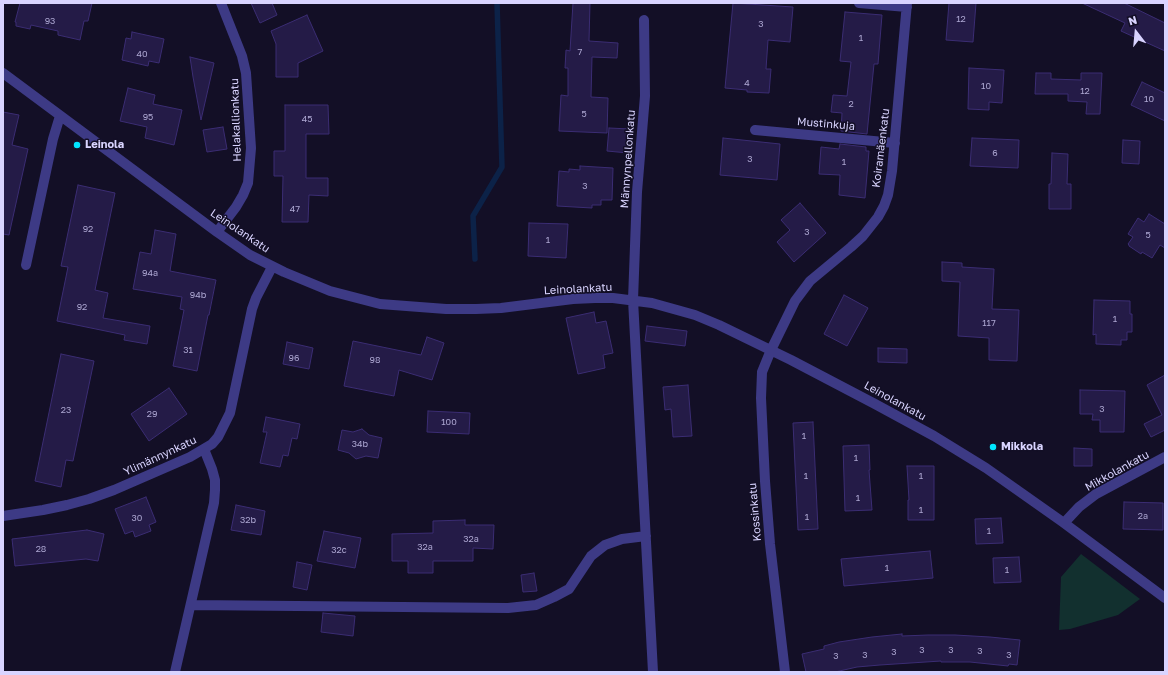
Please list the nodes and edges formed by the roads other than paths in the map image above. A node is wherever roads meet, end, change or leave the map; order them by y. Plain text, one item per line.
1 (221, 3) edge
2 (859, 3) edge
3 (907, 5) edge
4 (644, 20) dead end
5 (3, 73) edge
6 (60, 116) junction
7 (755, 130) dead end
8 (895, 143) junction
9 (217, 232) junction
10 (26, 265) dead end
11 (272, 267) junction
12 (633, 300) junction
13 (771, 350) junction
14 (204, 449) junction
15 (1165, 457) edge
16 (3, 516) edge
17 (1064, 523) junction
18 (646, 536) junction
19 (1165, 598) edge
20 (191, 605) junction
21 (176, 672) edge
22 (653, 672) edge
23 (785, 672) edge

1 - 9 street, Helakallionkatu
2 - 3 street
3 - 8 street, Koiramäenkatu
4 - 12 street, Männynpellonkatu
5 - 6 street, Leinolankatu
6 - 9 street, Leinolankatu
6 - 10 street
7 - 8 street, Mustinkuja
8 - 13 street, Koiramäenkatu
9 - 11 street, Leinolankatu
11 - 12 street, Leinolankatu
11 - 14 street, Ylimännynkatu
12 - 13 street, Leinolankatu
12 - 18 street, Männynpellonkatu
13 - 17 street, Leinolankatu
13 - 23 street, Kossinkatu
14 - 16 street, Ylimännynkatu
14 - 20 street
15 - 17 street, Mikkolankatu
17 - 19 street, Leinolankatu
18 - 20 street
18 - 22 street, Männynpellonkatu
20 - 21 street

